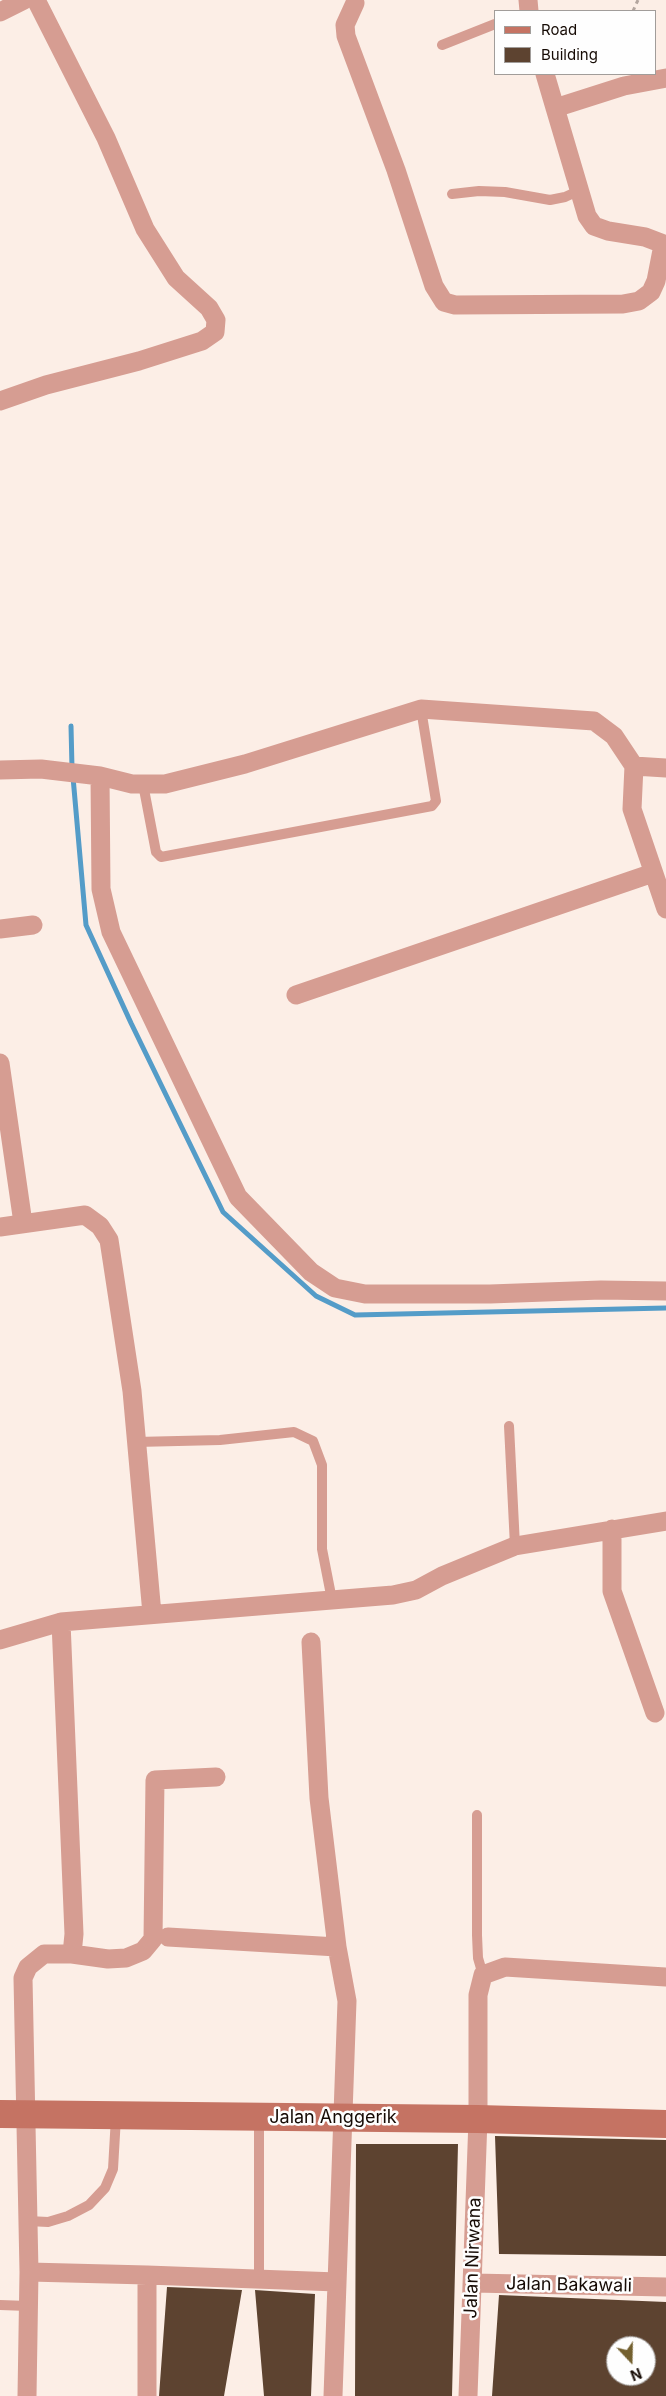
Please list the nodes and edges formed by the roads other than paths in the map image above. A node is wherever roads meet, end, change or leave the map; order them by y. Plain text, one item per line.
1 (24, 0) edge
2 (36, 0) edge
3 (355, 3) dead end
4 (0, 12) edge
5 (493, 25) edge
6 (442, 44) dead end
7 (545, 75) edge
8 (666, 78) edge
9 (628, 80) edge
10 (555, 108) junction
11 (578, 192) junction
12 (452, 194) dead end
13 (665, 245) edge
14 (0, 401) edge
15 (421, 709) junction
16 (634, 766) junction
17 (666, 768) edge
18 (0, 770) edge
19 (97, 776) junction
20 (144, 784) junction
21 (654, 873) junction
22 (666, 909) edge
23 (33, 926) dead end
24 (0, 929) edge
25 (296, 995) dead end
26 (0, 1063) edge
27 (24, 1223) junction
28 (0, 1226) edge
29 (666, 1291) edge
30 (509, 1426) dead end
31 (136, 1442) junction
32 (666, 1520) edge
33 (612, 1529) junction
34 (515, 1546) junction
35 (332, 1600) junction
36 (152, 1614) junction
37 (61, 1622) junction
38 (0, 1640) edge
39 (311, 1642) dead end
40 (655, 1713) dead end
41 (216, 1777) dead end
42 (477, 1815) dead end
43 (168, 1937) dead end
44 (336, 1947) junction
45 (72, 1954) junction
46 (483, 1975) junction
47 (666, 1977) edge
48 (13, 2114) edge
49 (116, 2116) junction
50 (259, 2118) junction
51 (344, 2118) junction
52 (478, 2119) junction
53 (666, 2124) edge
54 (28, 2222) junction
55 (29, 2272) junction
56 (147, 2275) junction
57 (259, 2278) junction
58 (337, 2282) junction
59 (473, 2283) junction
60 (666, 2287) edge
61 (0, 2305) edge
62 (28, 2306) junction
63 (27, 2396) edge
64 (146, 2396) edge
65 (333, 2396) edge
66 (468, 2396) edge

1 - 4 street
2 - 14 street
3 - 13 street
5 - 6 lane
7 - 10 street
8 - 9 street
9 - 10 street
10 - 11 street
11 - 12 lane
11 - 13 street
15 - 16 street
15 - 20 street
15 - 20 lane
16 - 17 street
16 - 21 street
18 - 19 street
19 - 20 street
19 - 29 street
21 - 22 street
21 - 25 street
23 - 24 street
26 - 27 street
27 - 28 street
27 - 31 street
30 - 34 lane
31 - 35 lane
31 - 36 street
32 - 33 street
33 - 34 street
33 - 40 street
34 - 35 street
35 - 36 street
36 - 37 street
37 - 38 street
37 - 45 street
39 - 44 street
41 - 45 street
42 - 46 lane
43 - 44 street
44 - 51 street
45 - 48 street
46 - 47 street
46 - 52 street, Jalan Nirwana
48 - 49 main road, Jalan Anggerik
48 - 54 street
49 - 50 main road, Jalan Anggerik
49 - 54 lane
50 - 51 main road, Jalan Anggerik
50 - 57 lane
51 - 52 main road, Jalan Anggerik
51 - 58 street
52 - 53 main road, Jalan Anggerik
52 - 59 street, Jalan Nirwana
54 - 55 street
55 - 56 street
55 - 62 street
56 - 57 street
56 - 64 street
57 - 58 street
58 - 65 street
59 - 60 street, Jalan Bakawali
59 - 66 street, Jalan Nirwana
61 - 62 lane
62 - 63 street

